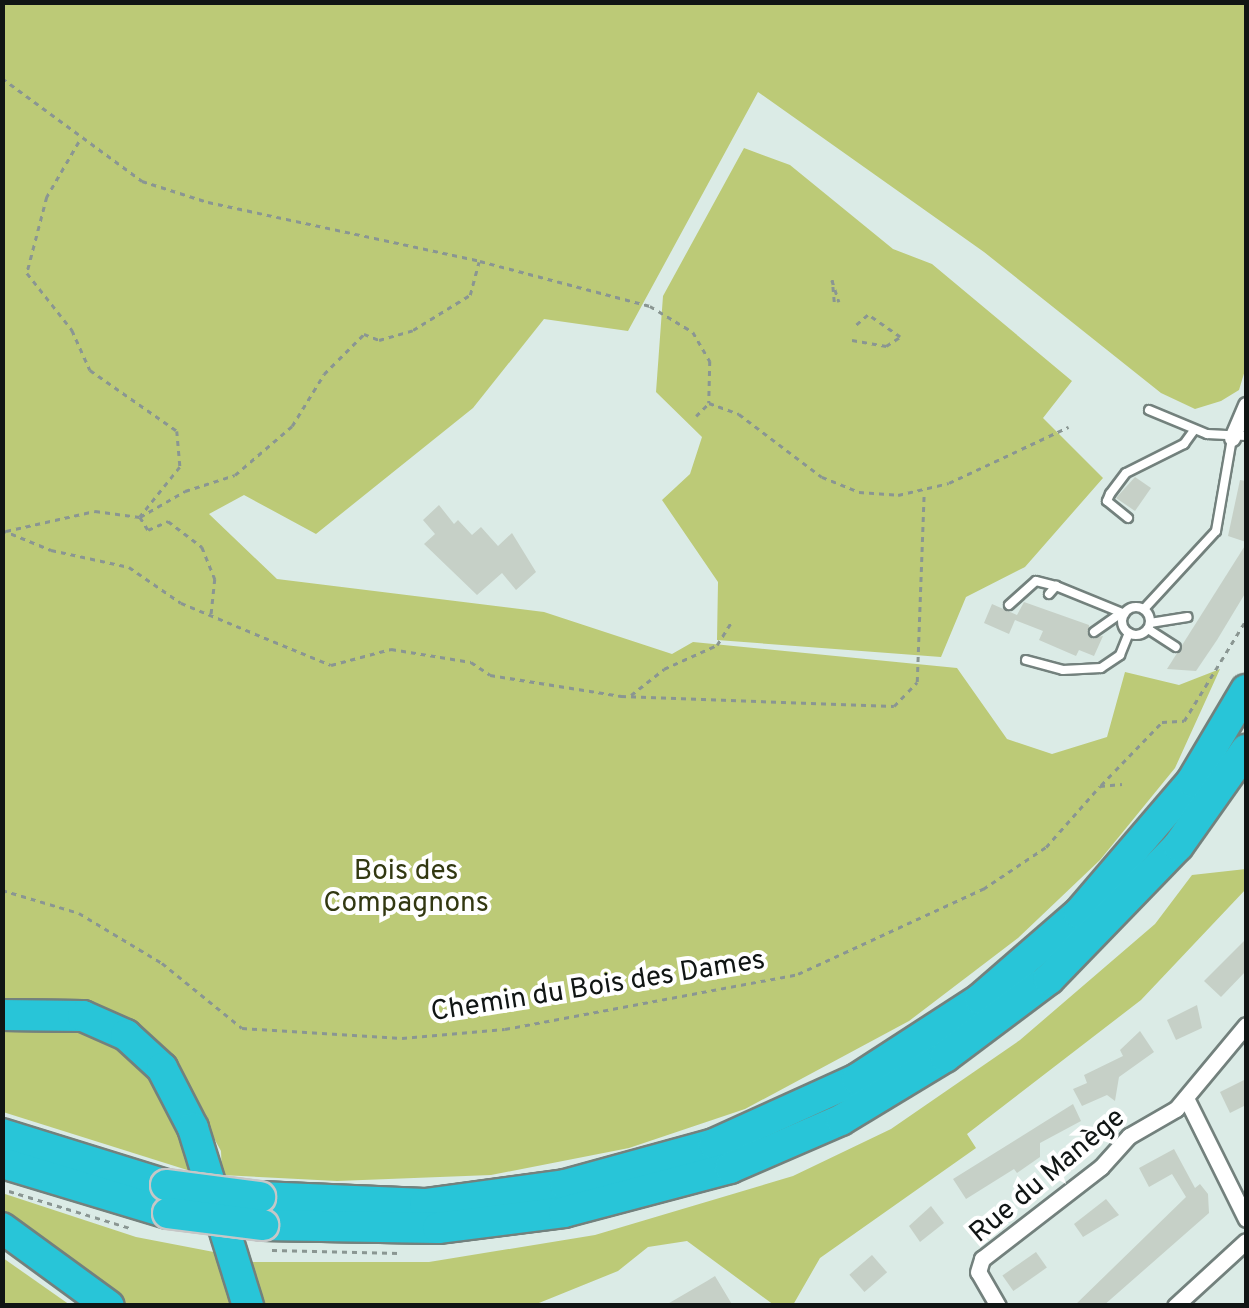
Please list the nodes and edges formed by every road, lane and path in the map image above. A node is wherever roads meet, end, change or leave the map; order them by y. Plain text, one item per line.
1 (2, 78) edge
2 (81, 140) junction
3 (480, 260) junction
4 (854, 327) dead end
5 (852, 340) dead end
6 (710, 403) junction
7 (1246, 405) edge
8 (1149, 410) dead end
9 (696, 416) dead end
10 (1068, 427) dead end
11 (1194, 430) junction
12 (1239, 436) edge
13 (924, 493) junction
14 (140, 517) junction
15 (1128, 518) dead end
16 (4, 530) edge
17 (1056, 586) junction
18 (1049, 594) dead end
19 (1010, 605) dead end
20 (1144, 609) junction
21 (1124, 614) junction
22 (211, 617) junction
23 (1188, 617) dead end
24 (1246, 620) edge
25 (732, 621) dead end
26 (1149, 626) junction
27 (1094, 632) dead end
28 (1129, 633) junction
29 (1176, 648) dead end
30 (1026, 660) dead end
31 (1246, 690) edge
32 (630, 696) junction
33 (1246, 750) edge
34 (1122, 784) dead end
35 (1100, 786) junction
36 (2, 890) edge
37 (2, 1015) edge
38 (1246, 1025) edge
39 (1186, 1098) junction
40 (2, 1134) edge
41 (2, 1163) edge
42 (2, 1189) edge
43 (159, 1209) junction
44 (262, 1211) junction
45 (1246, 1219) edge
46 (2, 1228) edge
47 (1246, 1240) edge
48 (109, 1306) edge
49 (248, 1306) edge
50 (998, 1306) edge
51 (1176, 1306) edge

1 - 2 path
2 - 3 path
2 - 14 path
3 - 6 path
3 - 14 path
4 - 5 path
6 - 9 path
6 - 13 path
7 - 12 street
8 - 11 lane
10 - 13 path
11 - 12 lane
11 - 15 lane
12 - 20 lane
13 - 32 path
14 - 16 path
14 - 22 path
16 - 22 path
17 - 18 lane
17 - 19 lane
17 - 21 lane
20 - 21 lane
20 - 26 lane
21 - 27 lane
21 - 28 lane
22 - 32 path
23 - 26 lane
24 - 35 path, Chemin du Bois des Dames
25 - 32 path
26 - 28 lane
26 - 29 lane
28 - 30 lane
31 - 44 highway
33 - 44 highway
34 - 35 path
35 - 36 path, Chemin du Bois des Dames
37 - 49 highway
38 - 39 street, Rue du Manège
39 - 45 street
39 - 50 street, Rue du Manège
40 - 43 highway
41 - 43 highway
42 - 43 path
43 - 44 highway, bridge
46 - 48 highway
47 - 51 street

